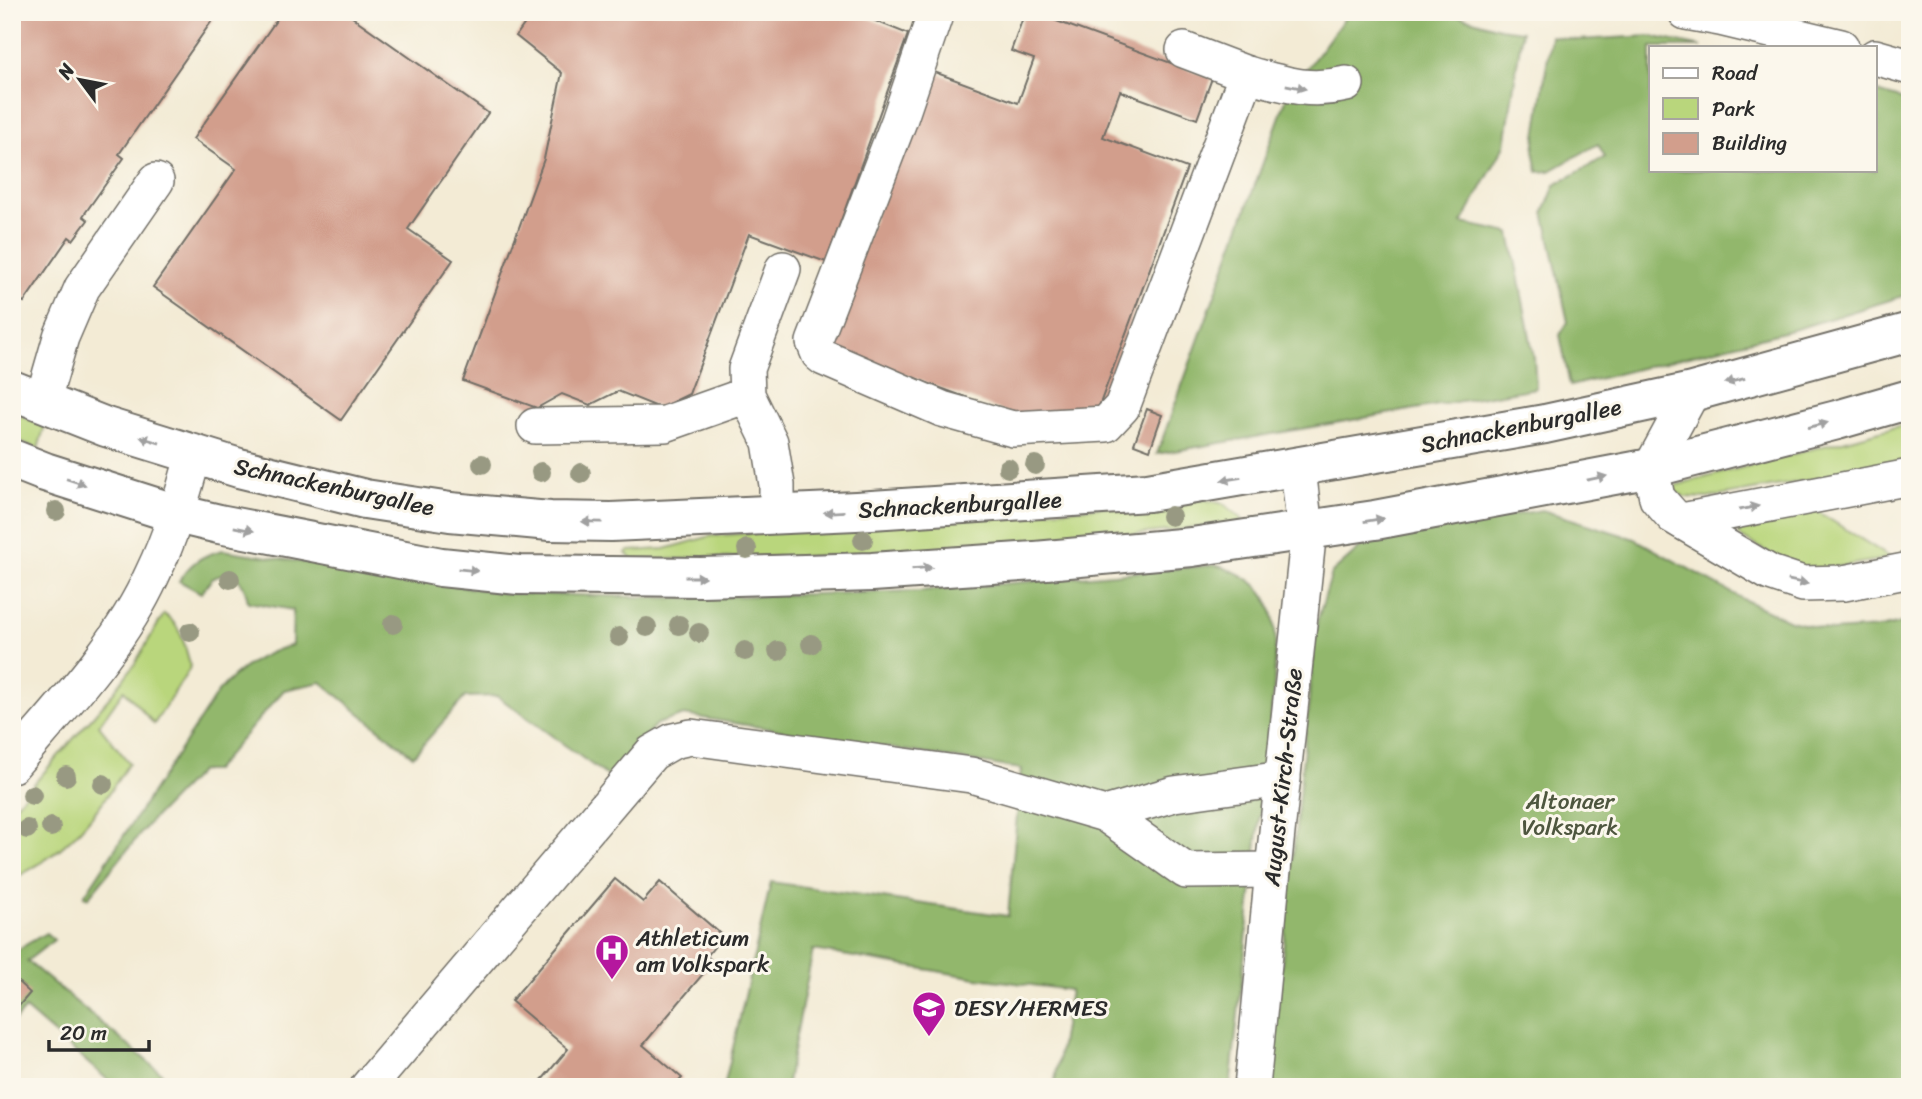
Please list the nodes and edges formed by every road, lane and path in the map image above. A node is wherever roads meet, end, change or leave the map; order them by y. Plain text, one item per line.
1 (936, 12) edge
2 (1709, 14) edge
3 (1837, 46) edge
4 (1184, 50) dead end
5 (1876, 57) edge
6 (1910, 67) edge
7 (1247, 74) junction
8 (1346, 84) dead end
9 (156, 181) dead end
10 (783, 269) dead end
11 (762, 323) junction
12 (1910, 332) edge
13 (814, 342) junction
14 (1692, 392) junction
15 (747, 395) junction
16 (27, 396) edge
17 (1910, 399) edge
18 (536, 426) dead end
19 (194, 453) junction
20 (12, 459) edge
21 (1298, 468) junction
22 (1651, 468) junction
23 (1910, 477) edge
24 (177, 514) junction
25 (778, 515) junction
26 (1682, 521) junction
27 (1306, 530) junction
28 (1910, 570) edge
29 (12, 765) edge
30 (1283, 779) junction
31 (1105, 814) junction
32 (1273, 870) junction
33 (368, 1087) edge
34 (1252, 1087) edge

1 - 13 street
2 - 3 street
4 - 7 street
5 - 6 street
7 -> 8 street
7 - 13 street
9 - 16 street
10 - 11 street
11 - 13 street
11 - 15 street
12 -> 14 main road, Schnackenburgallee
14 - 21 main road, Schnackenburgallee
14 - 22 street
15 - 18 street
15 - 25 street
19 -> 16 main road, Schnackenburgallee
22 -> 17 main road
19 - 24 street
25 -> 19 main road, Schnackenburgallee
20 -> 24 main road
21 -> 25 main road, Schnackenburgallee
21 - 27 street, August-Kirch-Straße
22 - 26 street
27 -> 22 main road
26 -> 23 street
24 -> 27 main road
24 - 29 street
26 -> 28 street
27 - 30 street, August-Kirch-Straße
30 - 31 street
30 - 32 street, August-Kirch-Straße
31 - 32 street
31 - 33 street
32 - 34 street, August-Kirch-Straße

